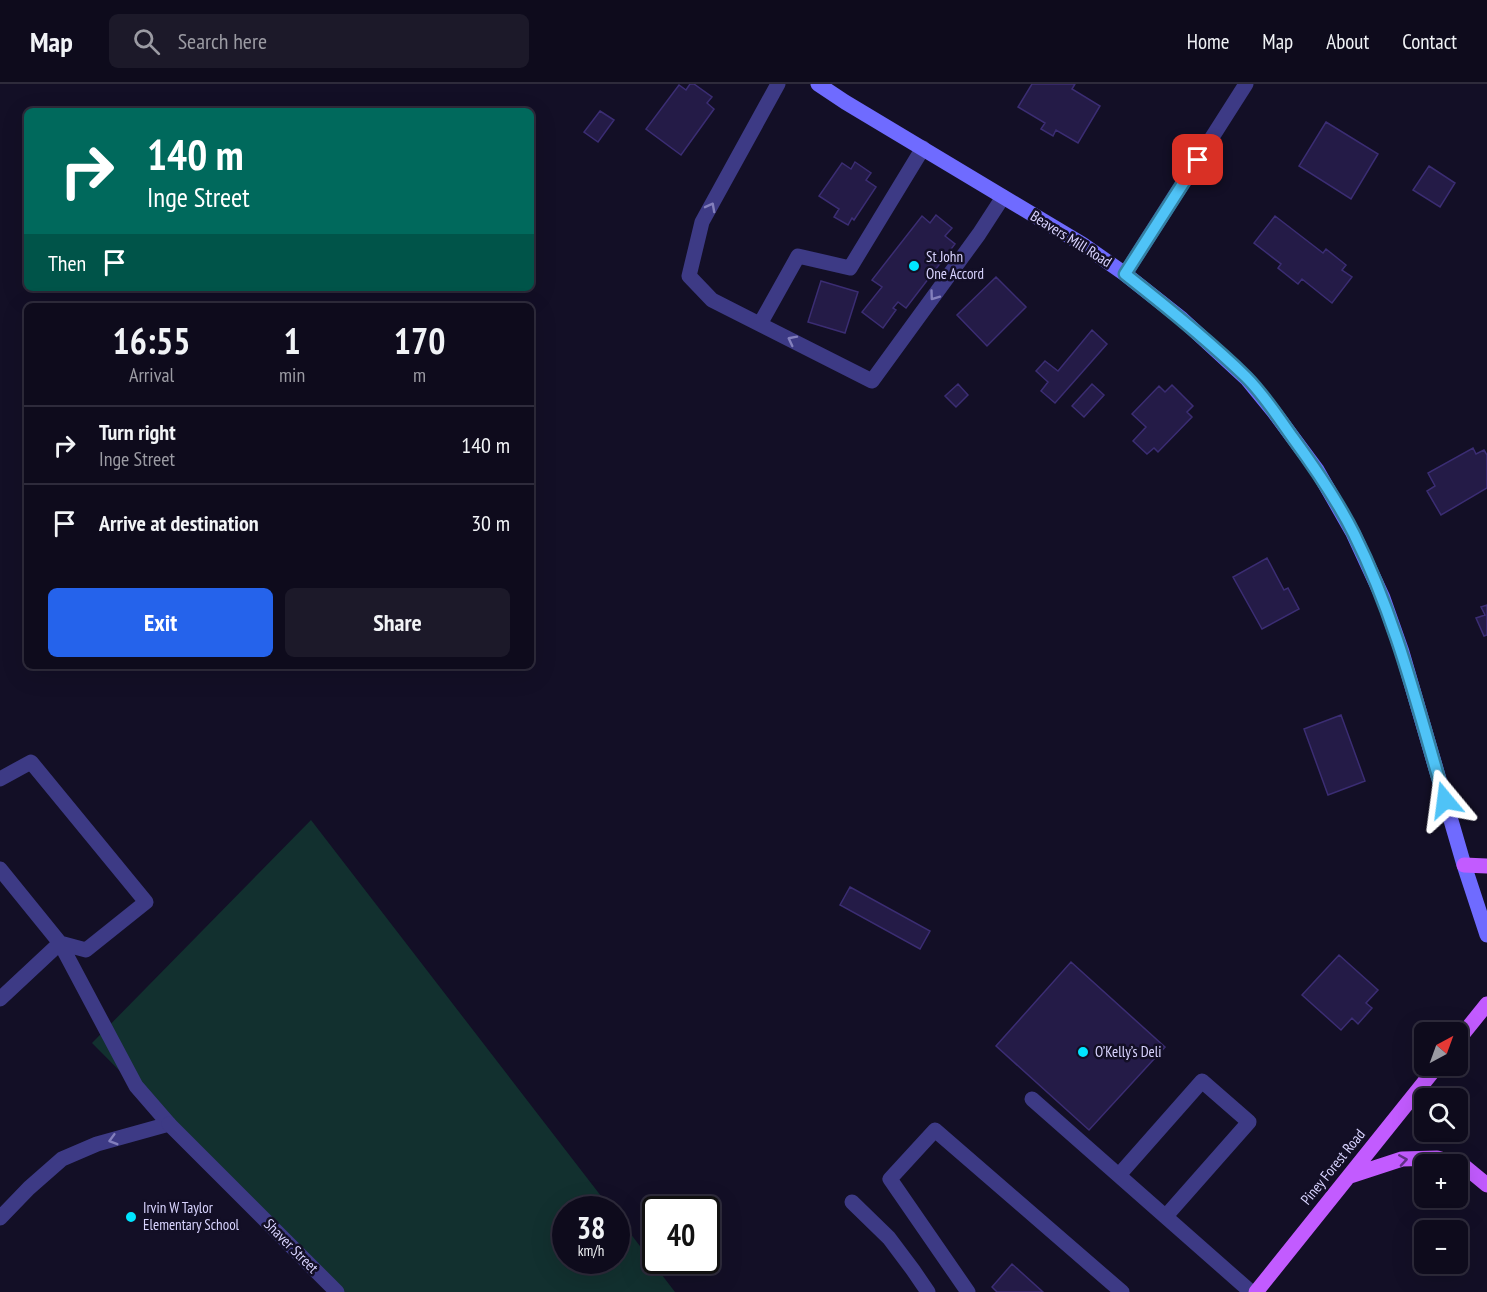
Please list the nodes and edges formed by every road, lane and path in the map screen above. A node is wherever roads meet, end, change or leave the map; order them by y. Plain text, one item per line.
1 (778, 84) edge
2 (818, 84) edge
3 (1246, 84) edge
4 (923, 148) junction
5 (1003, 197) junction
6 (1125, 274) junction
7 (760, 324) junction
8 (0, 779) edge
9 (1464, 865) junction
10 (1487, 866) edge
11 (0, 869) edge
12 (1487, 935) edge
13 (60, 943) junction
14 (0, 999) edge
15 (1487, 1004) edge
16 (1468, 1028) edge
17 (1429, 1076) edge
18 (1032, 1099) dead end
19 (169, 1124) junction
20 (1414, 1159) edge
21 (1468, 1169) edge
22 (1119, 1175) junction
23 (1350, 1176) junction
24 (1487, 1185) edge
25 (852, 1202) dead end
26 (1166, 1216) junction
27 (0, 1218) edge
28 (337, 1292) edge
29 (928, 1292) edge
30 (968, 1292) edge
31 (1122, 1292) edge
32 (1251, 1292) edge
33 (1256, 1292) edge

7 -> 1 street
2 - 4 street, Beavers Mill Road
3 - 6 street
4 - 5 street, Beavers Mill Road
4 - 7 street
5 - 6 street, Beavers Mill Road
5 -> 7 street
6 - 9 street, Beavers Mill Road
8 - 13 street
9 - 10 main road
9 - 12 street, Beavers Mill Road
11 - 13 street, Shaver Street
13 - 14 street
13 - 19 street, Shaver Street
15 - 16 main road
17 - 23 main road, Piney Forest Road
18 - 22 street
19 -> 27 street
19 - 28 street, Shaver Street
23 -> 20 main road
21 - 24 main road
22 - 26 street
22 - 26 street
23 - 33 main road, Piney Forest Road
25 - 29 street
26 - 32 street
30 - 31 street

